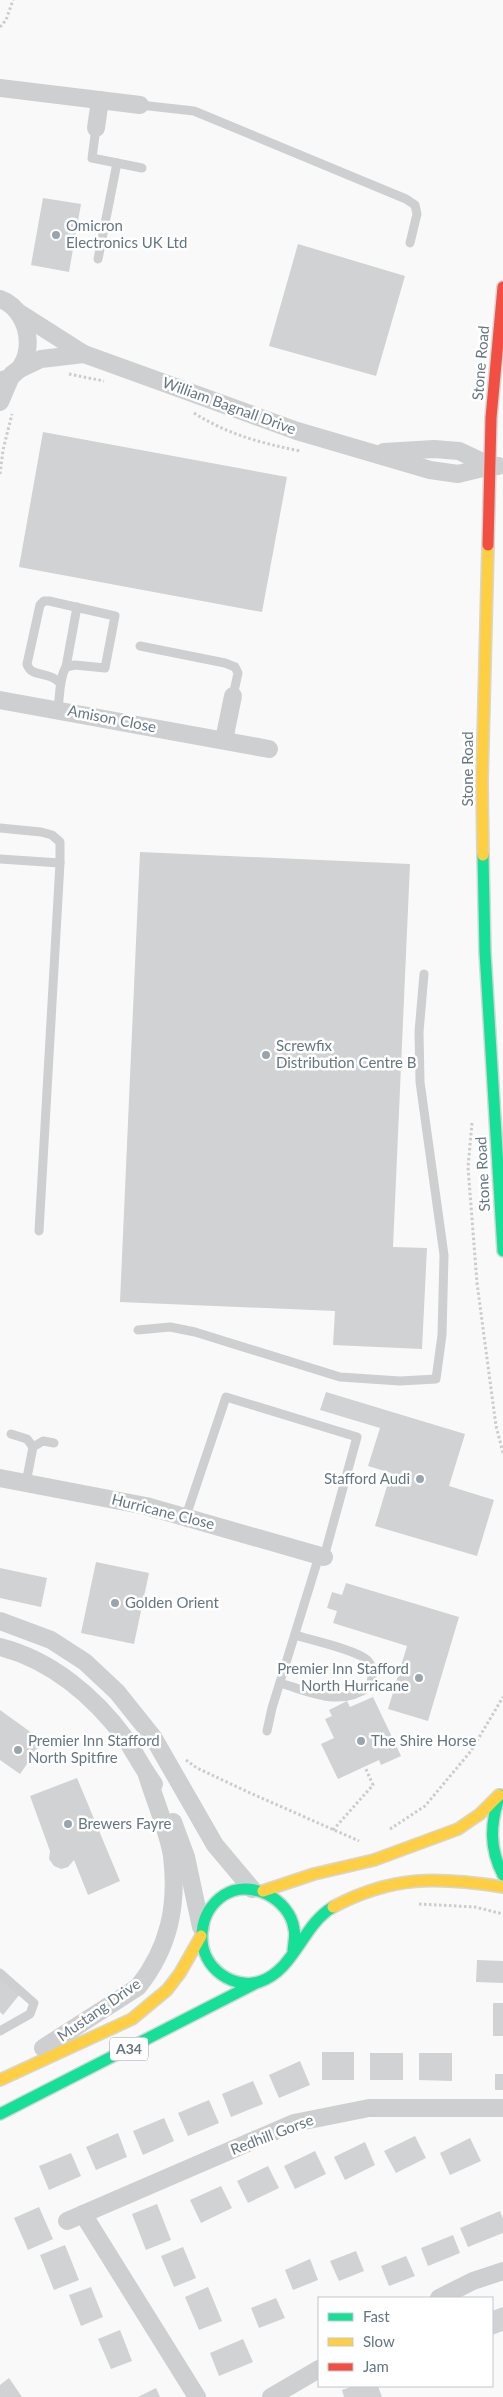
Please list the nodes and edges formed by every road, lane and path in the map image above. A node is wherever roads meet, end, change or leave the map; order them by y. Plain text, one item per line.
1 (13, 0) edge
2 (0, 28) edge
3 (0, 88) edge
4 (100, 100) junction
5 (140, 105) joint
6 (96, 128) joint
7 (117, 163) junction
8 (142, 168) dead end
9 (410, 243) dead end
10 (98, 259) dead end
11 (503, 286) edge
12 (6, 301) edge
13 (84, 354) junction
14 (59, 374) dead end
15 (10, 376) edge
16 (110, 382) dead end
17 (6, 406) edge
18 (191, 411) dead end
19 (308, 453) dead end
20 (497, 466) edge
21 (0, 474) edge
22 (77, 607) junction
23 (140, 646) dead end
24 (66, 667) junction
25 (62, 684) junction
26 (233, 696) joint
27 (0, 700) edge
28 (58, 709) junction
29 (224, 740) junction
30 (269, 749) dead end
31 (0, 828) edge
32 (0, 859) edge
33 (60, 863) junction
34 (424, 974) dead end
35 (38, 1231) dead end
36 (503, 1251) edge
37 (138, 1330) dead end
38 (11, 1434) dead end
39 (54, 1444) dead end
40 (33, 1447) junction
41 (0, 1478) edge
42 (26, 1483) junction
43 (186, 1516) junction
44 (321, 1557) junction
45 (0, 1621) edge
46 (295, 1635) junction
47 (0, 1646) edge
48 (280, 1683) junction
49 (503, 1697) edge
50 (267, 1732) dead end
51 (182, 1753) dead end
52 (365, 1767) dead end
53 (147, 1775) junction
54 (501, 1792) edge
55 (333, 1830) junction
56 (388, 1831) dead end
57 (356, 1840) dead end
58 (503, 1875) edge
59 (503, 1888) edge
60 (257, 1890) junction
61 (418, 1904) dead end
62 (503, 1914) edge
63 (201, 1932) junction
64 (293, 1952) junction
65 (0, 1973) edge
66 (258, 1982) junction
67 (0, 2031) edge
68 (0, 2075) edge
69 (0, 2080) edge
70 (503, 2108) edge
71 (0, 2114) edge
72 (83, 2214) junction
73 (67, 2221) dead end
74 (503, 2271) edge
75 (441, 2297) edge
76 (318, 2370) edge
77 (197, 2397) edge
78 (271, 2397) edge

1 - 2 path
3 - 4 street
4 - 5 street
4 - 6 street
5 - 9 lane
6 - 7 lane
7 - 8 lane
7 - 10 lane
11 - 20 highway, Stone Road
12 - 13 street, William Bagnall Drive
12 - 15 street
13 - 15 street, William Bagnall Drive
13 - 20 street, William Bagnall Drive
14 - 16 path
15 - 17 street
17 - 21 path
18 - 19 path
20 - 36 highway, Stone Road
22 - 24 lane
22 - 24 lane
22 - 25 lane
23 - 26 lane
24 - 25 lane
25 - 28 lane
26 - 29 street
27 - 28 street, Amison Close
28 - 29 street, Amison Close
29 - 30 street, Amison Close
31 - 33 lane
32 - 33 lane
33 - 35 lane
34 - 37 lane
38 - 40 lane
39 - 40 lane
40 - 42 lane
41 - 42 street, Hurricane Close
42 - 43 street, Hurricane Close
43 - 44 street, Hurricane Close
43 - 44 lane
44 - 46 lane
45 - 60 street
46 - 48 lane
46 - 48 lane
47 - 53 street, Mustang Drive
48 - 50 lane
49 - 56 path
51 - 55 path
52 - 55 path
53 - 63 street, Mustang Drive
53 - 68 street, Mustang Drive
54 - 58 highway
54 - 60 highway
55 - 57 path
59 - 64 highway
60 - 63 highway
60 - 64 highway
61 - 62 path
63 - 66 highway
63 - 69 highway, A34
64 - 66 highway
65 - 67 lane
66 - 71 highway, A34
70 - 72 street, Redhill Gorse
72 - 73 street, Redhill Gorse
72 - 77 street
74 - 75 street
76 - 78 street

